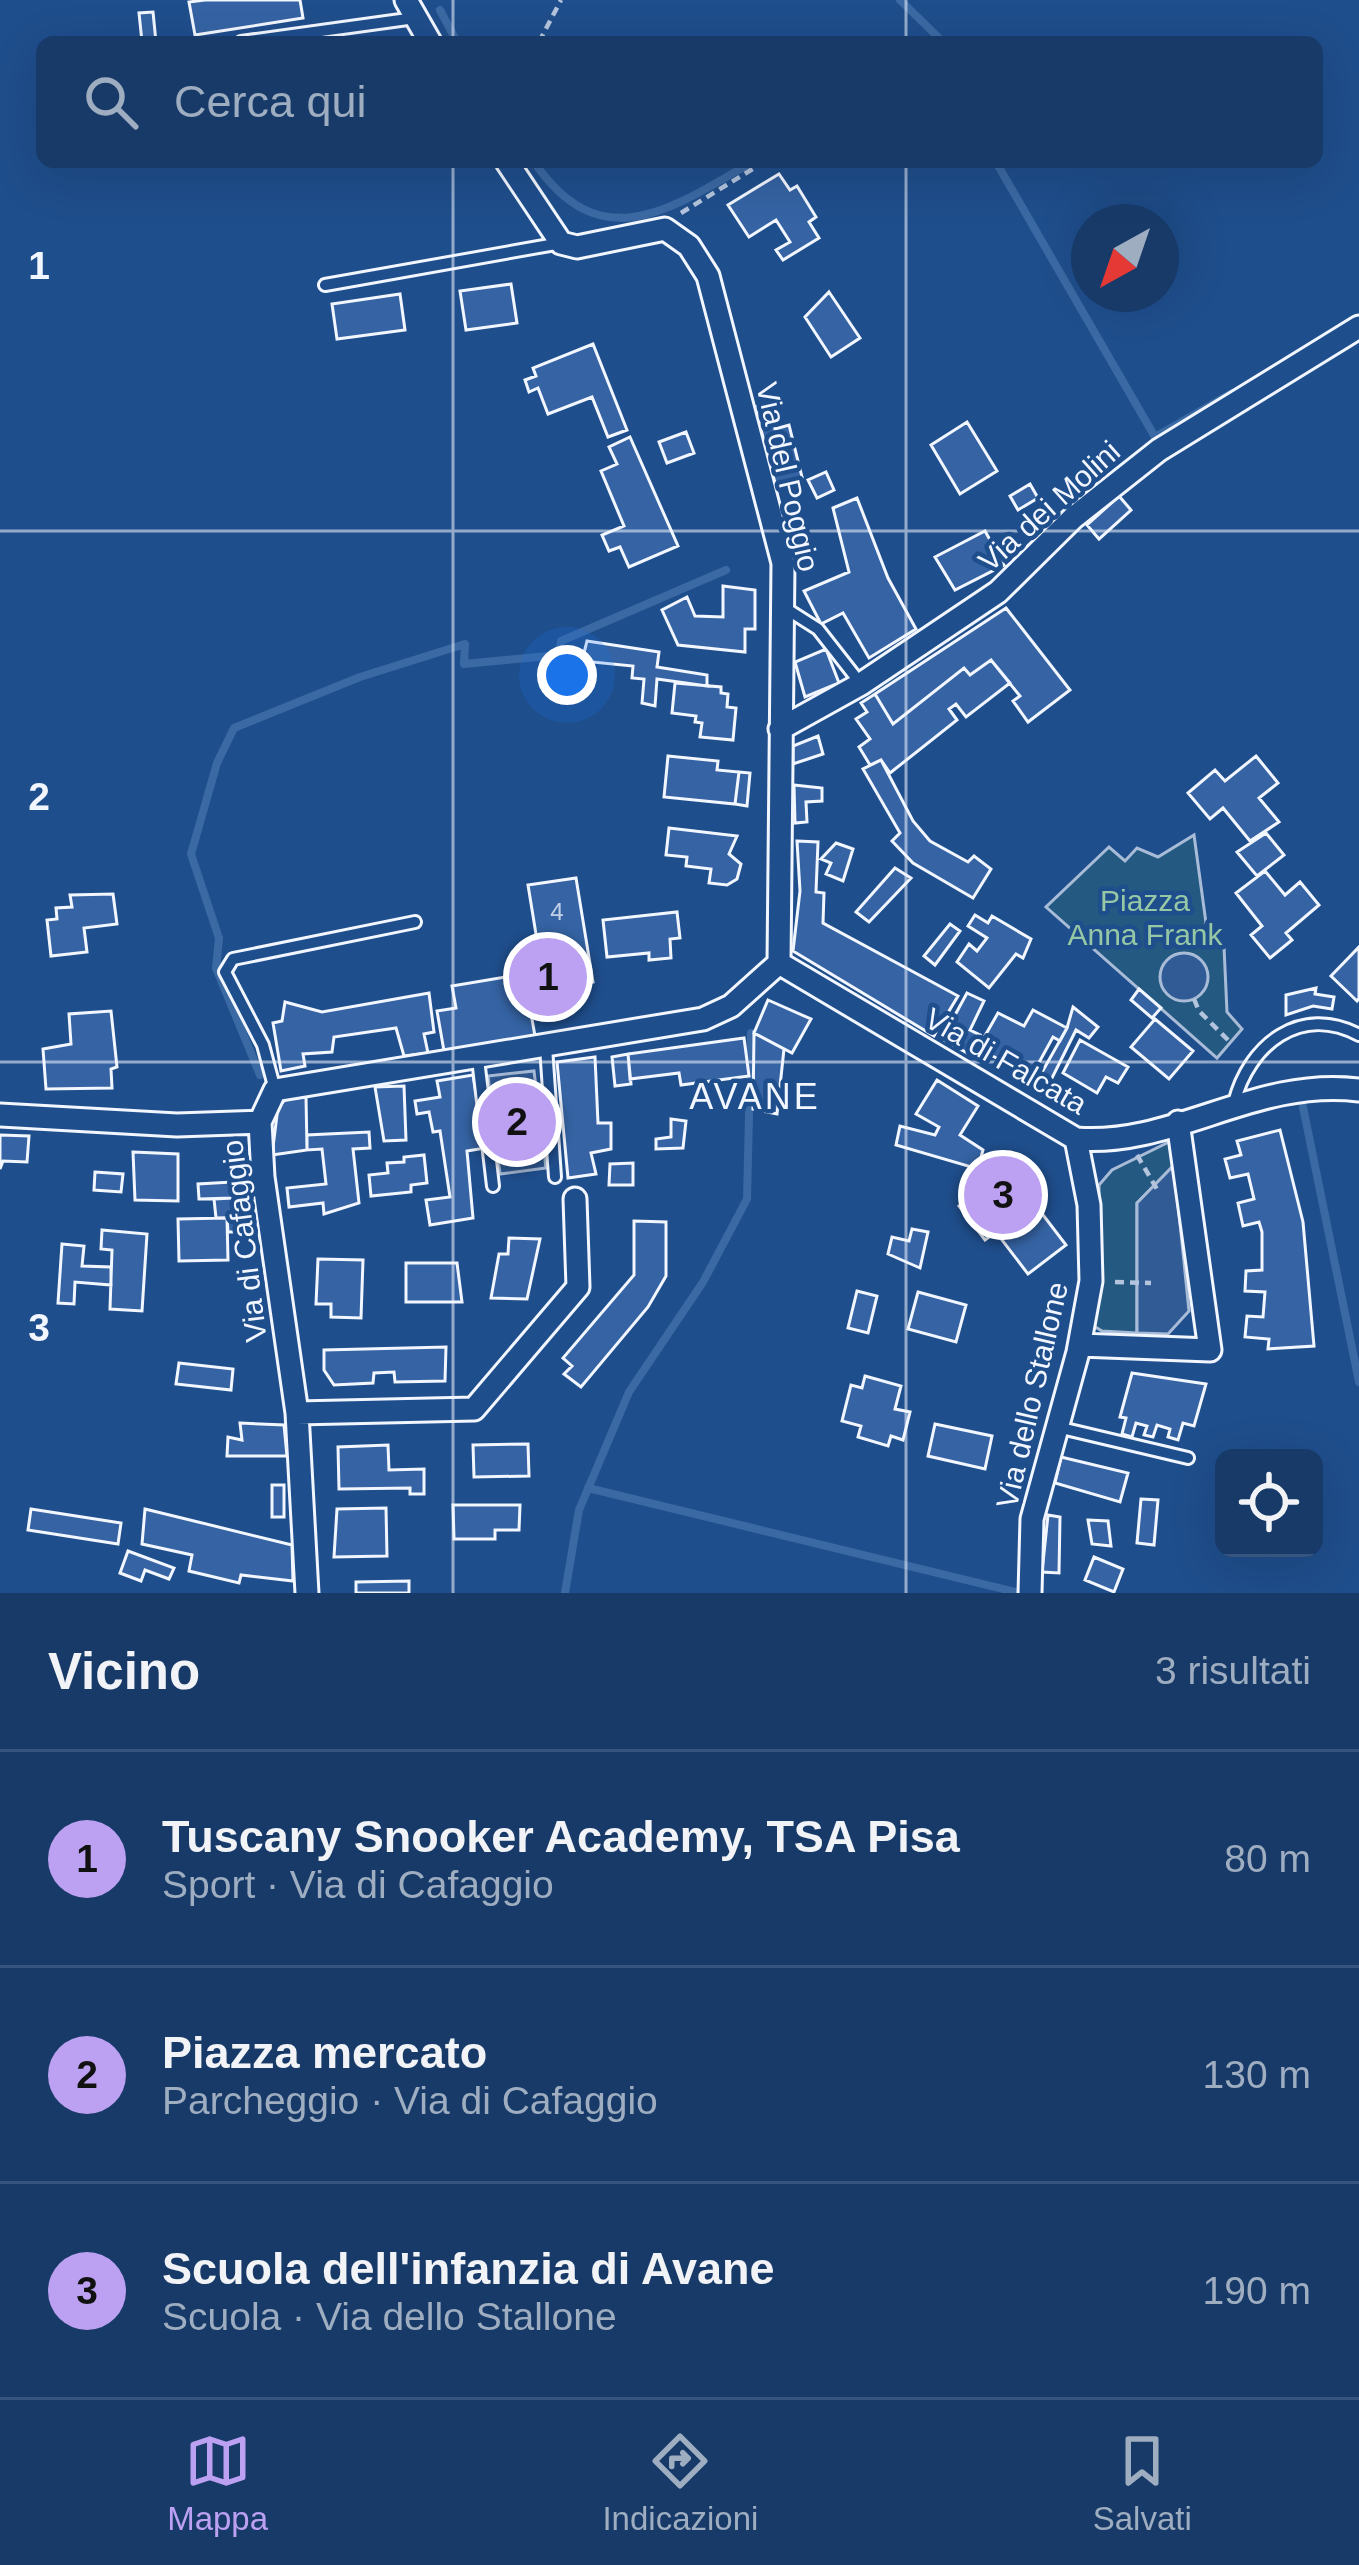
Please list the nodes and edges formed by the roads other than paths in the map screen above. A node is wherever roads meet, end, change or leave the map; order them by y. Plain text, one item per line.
1 (410, 9) edge
2 (272, 36) edge
3 (426, 36) edge
4 (511, 168) edge
5 (561, 243) junction
6 (325, 285) dead end
7 (1359, 328) edge
8 (785, 608) junction
9 (861, 683) junction
10 (780, 729) junction
11 (416, 922) dead end
12 (778, 963) junction
13 (1359, 1035) edge
14 (546, 1047) junction
15 (478, 1060) junction
16 (275, 1090) junction
17 (1359, 1090) edge
18 (1234, 1103) junction
19 (0, 1115) edge
20 (260, 1122) junction
21 (1178, 1122) junction
22 (1076, 1139) junction
23 (556, 1177) dead end
24 (494, 1186) dead end
25 (575, 1199) dead end
26 (1080, 1345) junction
27 (297, 1414) junction
28 (1057, 1426) junction
29 (1188, 1458) dead end
30 (307, 1593) edge
31 (1030, 1593) edge

1 - 2 lane
1 - 3 street
4 - 5 street
5 - 6 lane
5 - 8 street, Via del Poggio
7 - 9 street, Via dei Molini
8 - 9 lane
8 - 10 street, Via del Poggio
9 - 10 street, Via dei Molini
10 - 12 street, Via del Poggio
11 - 16 lane
12 - 14 street
12 - 22 street, Via di Falcata
13 - 18 lane
14 - 15 street
14 - 23 lane
15 - 16 street
15 - 24 lane
16 - 20 street, Via di Cafaggio
17 - 18 street, Via di Falcata
18 - 21 street, Via di Falcata
19 - 20 street
20 - 27 street, Via di Cafaggio
21 - 22 street, Via di Falcata
21 - 26 street
22 - 26 street, Via dello Stallone
25 - 27 street
26 - 28 street, Via dello Stallone
27 - 30 street, Via di Cafaggio
28 - 29 lane
28 - 31 street, Via dello Stallone

